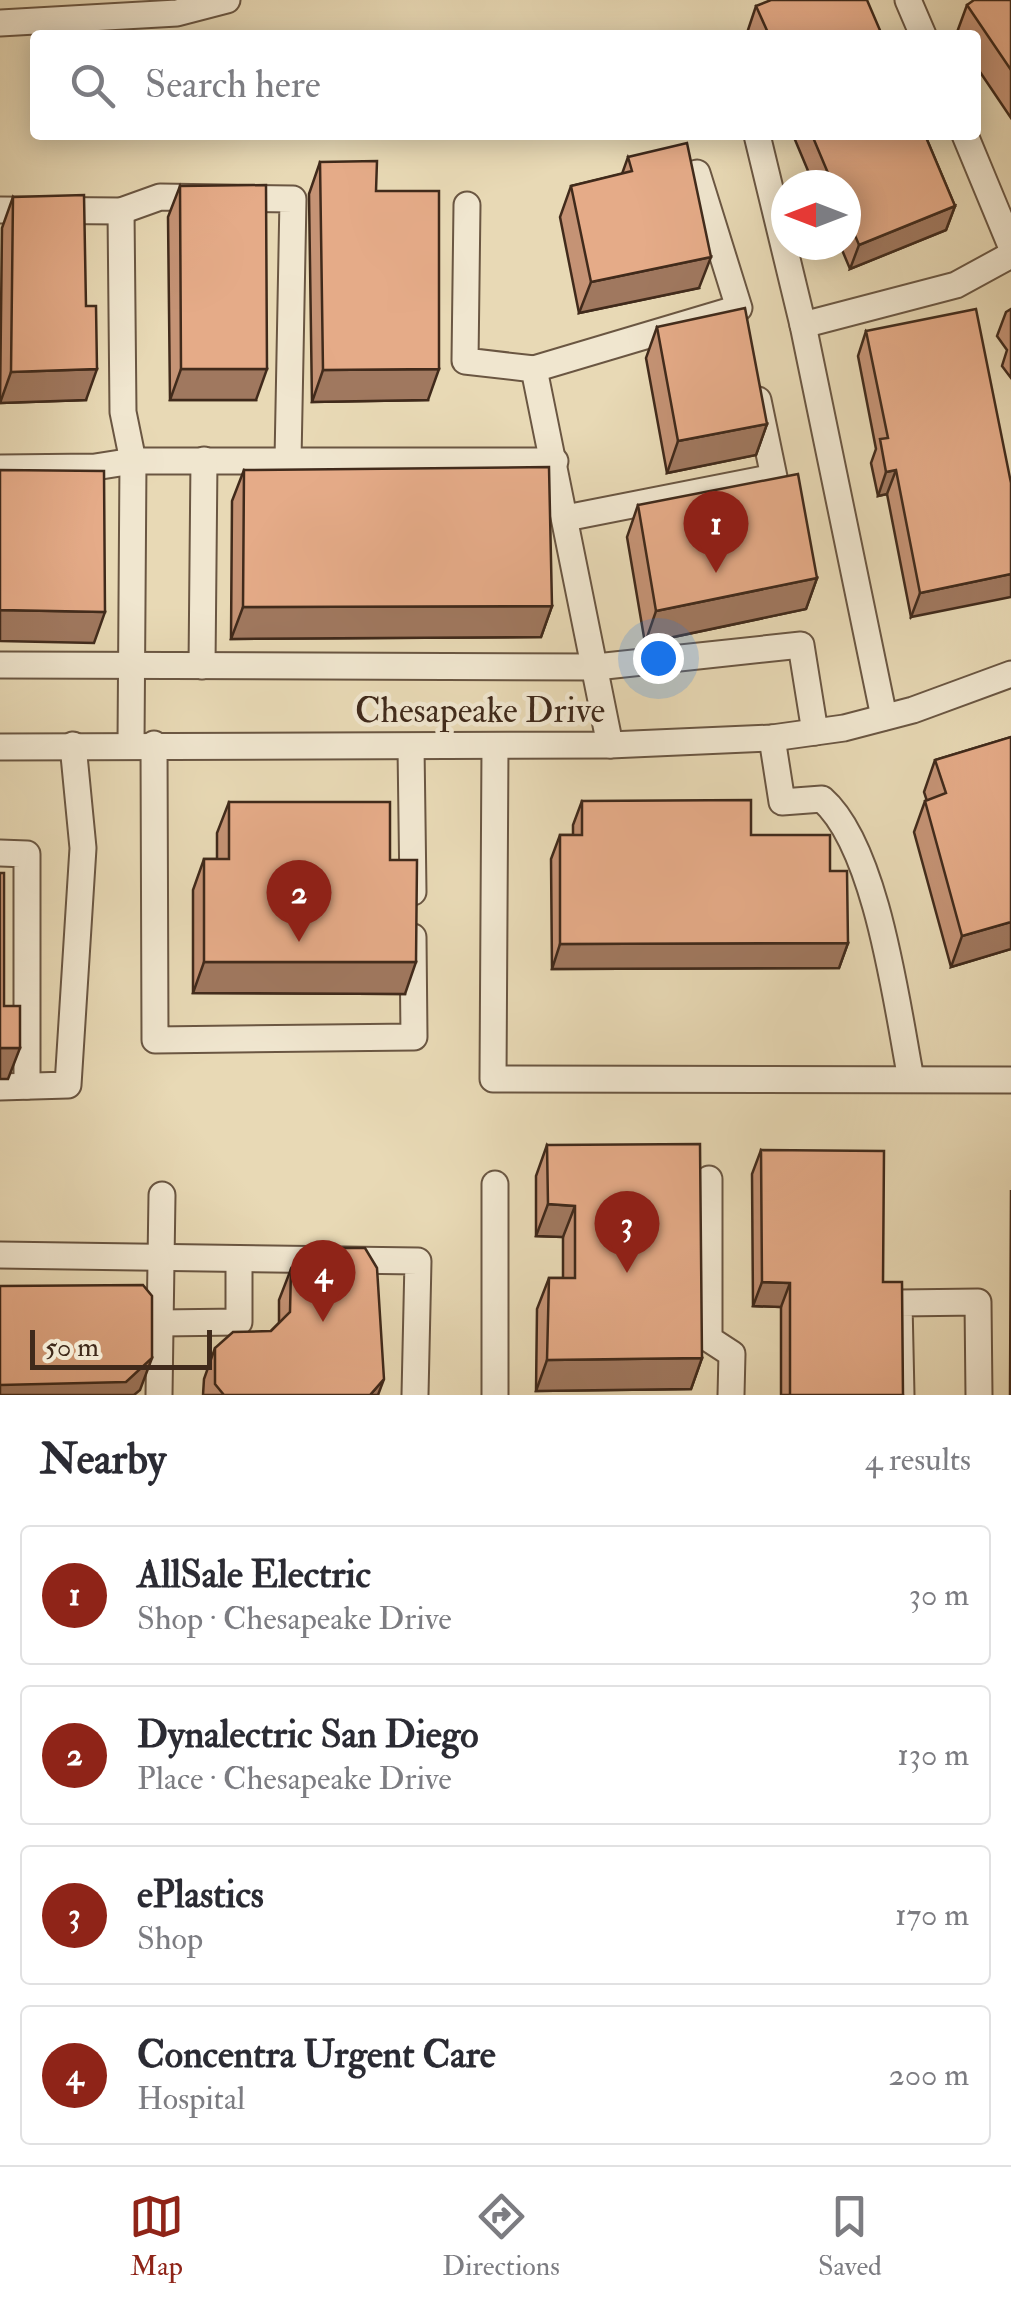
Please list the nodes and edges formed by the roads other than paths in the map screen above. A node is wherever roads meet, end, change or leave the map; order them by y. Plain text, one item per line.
1 (227, 0) edge
2 (908, 0) edge
3 (0, 23) edge
4 (921, 30) edge
5 (758, 140) edge
6 (967, 140) edge
7 (697, 172) edge
8 (468, 205) dead end
9 (0, 210) edge
10 (120, 211) junction
11 (1011, 246) edge
12 (1011, 255) edge
13 (803, 325) junction
14 (534, 369) junction
15 (755, 383) edge
16 (204, 460) junction
17 (288, 460) junction
18 (133, 461) junction
19 (555, 461) junction
20 (0, 468) edge
21 (566, 518) junction
22 (0, 665) edge
23 (132, 666) junction
24 (202, 666) junction
25 (596, 667) junction
26 (1011, 674) edge
27 (884, 717) junction
28 (815, 732) junction
29 (772, 738) junction
30 (142, 744) junction
31 (74, 745) junction
32 (610, 746) junction
33 (495, 747) junction
34 (0, 748) edge
35 (412, 748) junction
36 (0, 853) edge
37 (912, 1080) junction
38 (1011, 1080) edge
39 (27, 1086) junction
40 (0, 1087) edge
41 (709, 1179) dead end
42 (495, 1184) dead end
43 (162, 1195) dead end
44 (0, 1256) edge
45 (161, 1257) junction
46 (239, 1259) junction
47 (160, 1323) junction
48 (159, 1395) edge
49 (415, 1395) edge
50 (495, 1395) edge
51 (731, 1395) edge
52 (901, 1395) edge
53 (979, 1395) edge

1 - 3 street
2 - 4 street
5 - 13 street
6 - 11 street
7 - 14 street
8 - 14 street
9 - 10 street
10 - 17 street
10 - 18 street
12 - 13 street
13 - 27 street
14 - 19 street
15 - 21 street
16 - 17 street
16 - 18 street
16 - 24 street
17 - 19 street
18 - 20 street
18 - 23 street
19 - 21 street
21 - 25 street
22 - 23 street
23 - 24 street
23 - 30 street
24 - 25 street
25 - 28 street
25 - 32 street
26 - 27 street, Chesapeake Drive
27 - 28 street, Chesapeake Drive
28 - 29 street, Chesapeake Drive
29 - 32 street, Chesapeake Drive
29 - 37 street
30 - 31 street, Chesapeake Drive
30 - 35 street, Chesapeake Drive
30 - 35 street
31 - 34 street, Chesapeake Drive
31 - 39 street
32 - 33 street, Chesapeake Drive
33 - 35 street, Chesapeake Drive
33 - 37 street
36 - 39 street
37 - 38 street
39 - 40 street
41 - 51 street
42 - 50 street
43 - 45 street
44 - 45 street
45 - 46 street
45 - 47 street
46 - 47 street
46 - 49 street
47 - 48 street
52 - 53 street

